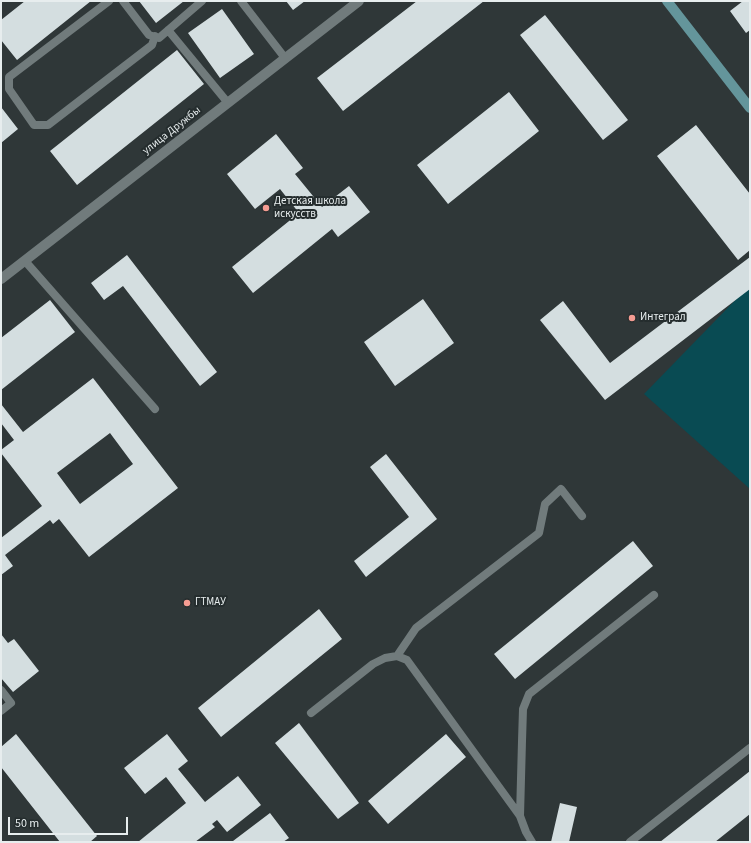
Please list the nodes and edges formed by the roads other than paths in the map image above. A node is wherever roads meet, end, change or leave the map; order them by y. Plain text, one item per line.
1 (109, 1) edge
2 (122, 1) edge
3 (202, 1) edge
4 (241, 1) edge
5 (358, 1) edge
6 (667, 1) edge
7 (168, 30) junction
8 (155, 36) junction
9 (285, 58) junction
10 (228, 103) junction
11 (750, 108) edge
12 (25, 261) junction
13 (1, 279) edge
14 (155, 409) dead end
15 (582, 516) dead end
16 (654, 595) dead end
17 (397, 656) junction
18 (1, 690) edge
19 (1, 711) edge
20 (311, 713) dead end
21 (750, 748) edge
22 (520, 816) junction
23 (532, 842) edge
24 (630, 842) edge

1 - 8 lane
2 - 8 lane
3 - 7 lane
4 - 9 lane
5 - 9 street, улица Дружбы
6 - 11 street
7 - 8 lane
7 - 10 lane
9 - 10 street, улица Дружбы
10 - 12 street, улица Дружбы
12 - 13 street, улица Дружбы
12 - 14 lane
15 - 17 lane
16 - 22 lane
17 - 20 lane
17 - 22 lane
18 - 19 lane
21 - 24 lane
22 - 23 lane

